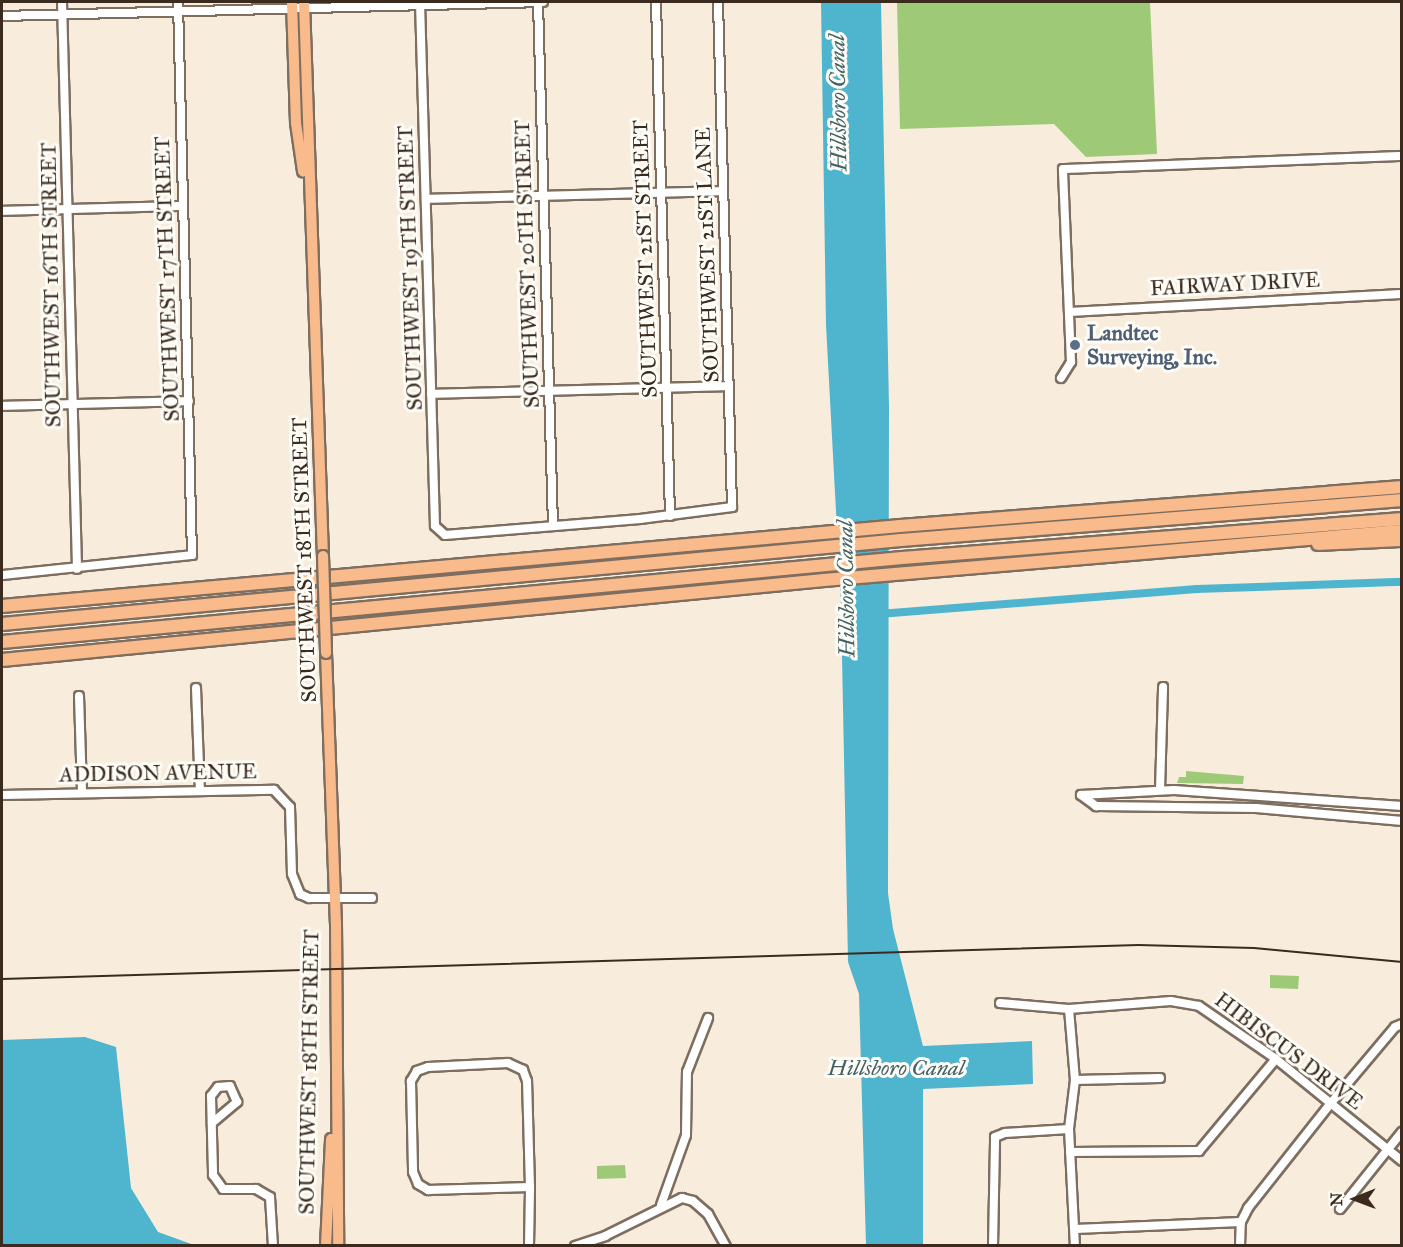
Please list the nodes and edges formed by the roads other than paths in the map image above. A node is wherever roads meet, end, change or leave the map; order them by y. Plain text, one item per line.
1 (62, 2) edge
2 (178, 2) edge
3 (538, 2) edge
4 (543, 2) edge
5 (656, 2) edge
6 (718, 2) edge
7 (420, 3) edge
8 (298, 5) edge
9 (178, 11) junction
10 (62, 14) junction
11 (2, 16) edge
12 (1401, 156) edge
13 (723, 192) junction
14 (661, 193) junction
15 (543, 196) junction
16 (426, 200) junction
17 (183, 206) junction
18 (67, 209) junction
19 (2, 211) edge
20 (1401, 294) edge
21 (1069, 312) junction
22 (1061, 378) dead end
23 (728, 386) junction
24 (666, 388) junction
25 (549, 391) junction
26 (431, 394) junction
27 (189, 401) junction
28 (72, 404) junction
29 (2, 406) edge
30 (1401, 479) edge
31 (1401, 487) edge
32 (1354, 489) junction
33 (1401, 500) edge
34 (670, 516) junction
35 (1401, 519) edge
36 (553, 526) junction
37 (1401, 531) edge
38 (1401, 540) edge
39 (1278, 541) junction
40 (76, 568) junction
41 (2, 575) edge
42 (2, 606) edge
43 (2, 624) edge
44 (2, 642) edge
45 (2, 660) edge
46 (1163, 687) dead end
47 (196, 688) dead end
48 (79, 696) dead end
49 (200, 790) junction
50 (1160, 790) junction
51 (82, 793) junction
52 (2, 795) edge
53 (1401, 806) edge
54 (1401, 821) edge
55 (333, 898) junction
56 (372, 898) dead end
57 (1000, 1002) dead end
58 (1069, 1009) junction
59 (708, 1018) dead end
60 (1401, 1024) edge
61 (1276, 1059) junction
62 (1160, 1078) dead end
63 (1075, 1080) junction
64 (1331, 1102) junction
65 (212, 1123) junction
66 (1069, 1129) junction
67 (1401, 1132) edge
68 (1386, 1148) junction
69 (1070, 1152) junction
70 (1401, 1161) edge
71 (530, 1187) junction
72 (661, 1205) junction
73 (1340, 1209) dead end
74 (1241, 1222) junction
75 (1075, 1229) junction
76 (273, 1245) edge
77 (326, 1245) edge
78 (338, 1245) edge
79 (530, 1245) edge
80 (575, 1245) edge
81 (726, 1245) edge
82 (993, 1245) edge
83 (1076, 1245) edge
84 (1240, 1245) edge

1 - 10 street, SOUTHWEST 16TH STREET
2 - 9 street, SOUTHWEST 17TH STREET
3 - 4 street
3 - 7 street
3 - 15 street, SOUTHWEST 20TH STREET
5 - 14 street, SOUTHWEST 21ST STREET
6 - 13 street, SOUTHWEST 21ST LANE
7 - 8 street
7 - 16 street, SOUTHWEST 19TH STREET
8 - 9 street
8 - 55 main road, SOUTHWEST 18TH STREET, bridge
9 - 10 street
9 - 17 street, SOUTHWEST 17TH STREET
10 - 11 street
10 - 18 street, SOUTHWEST 16TH STREET
12 - 21 street
13 - 14 street
13 - 23 street, SOUTHWEST 21ST LANE
14 - 15 street
14 - 24 street, SOUTHWEST 21ST STREET
15 - 16 street
15 - 25 street, SOUTHWEST 20TH STREET
16 - 26 street, SOUTHWEST 19TH STREET
17 - 18 street
17 - 27 street, SOUTHWEST 17TH STREET
18 - 19 street
18 - 28 street, SOUTHWEST 16TH STREET
20 - 21 street, FAIRWAY DRIVE
21 - 22 street
23 - 24 street
23 - 34 street, SOUTHWEST 21ST LANE
24 - 25 street
24 - 34 street, SOUTHWEST 21ST STREET
25 - 26 street
25 - 36 street, SOUTHWEST 20TH STREET
26 - 36 street, SOUTHWEST 19TH STREET
27 - 28 street
27 - 40 street, SOUTHWEST 17TH STREET
28 - 29 street
28 - 40 street, SOUTHWEST 16TH STREET
30 - 32 highway
31 - 32 highway
32 - 42 highway
33 - 43 highway
34 - 36 street
35 - 44 highway
37 - 39 highway
38 - 39 highway
39 - 45 highway
40 - 41 street
46 - 50 street
47 - 49 street
48 - 51 street
49 - 51 street, ADDISON AVENUE
49 - 55 street, ADDISON AVENUE
50 - 53 street
50 - 54 street
51 - 52 street, ADDISON AVENUE
55 - 56 street, ADDISON AVENUE
55 - 77 main road, SOUTHWEST 18TH STREET
55 - 78 main road, SOUTHWEST 18TH STREET
57 - 58 street, HIBISCUS DRIVE
58 - 61 street, HIBISCUS DRIVE
58 - 63 street
59 - 72 street
60 - 64 street
61 - 64 street, HIBISCUS DRIVE
61 - 69 street
62 - 63 street
63 - 66 street
64 - 68 street, HIBISCUS DRIVE
64 - 74 street
65 - 65 street
65 - 76 street
66 - 69 street
66 - 82 street
67 - 68 street
68 - 70 street, HIBISCUS DRIVE
68 - 73 street
69 - 75 street
71 - 71 street
71 - 79 street
72 - 80 street
72 - 81 street
74 - 75 street
74 - 84 street
75 - 83 street

